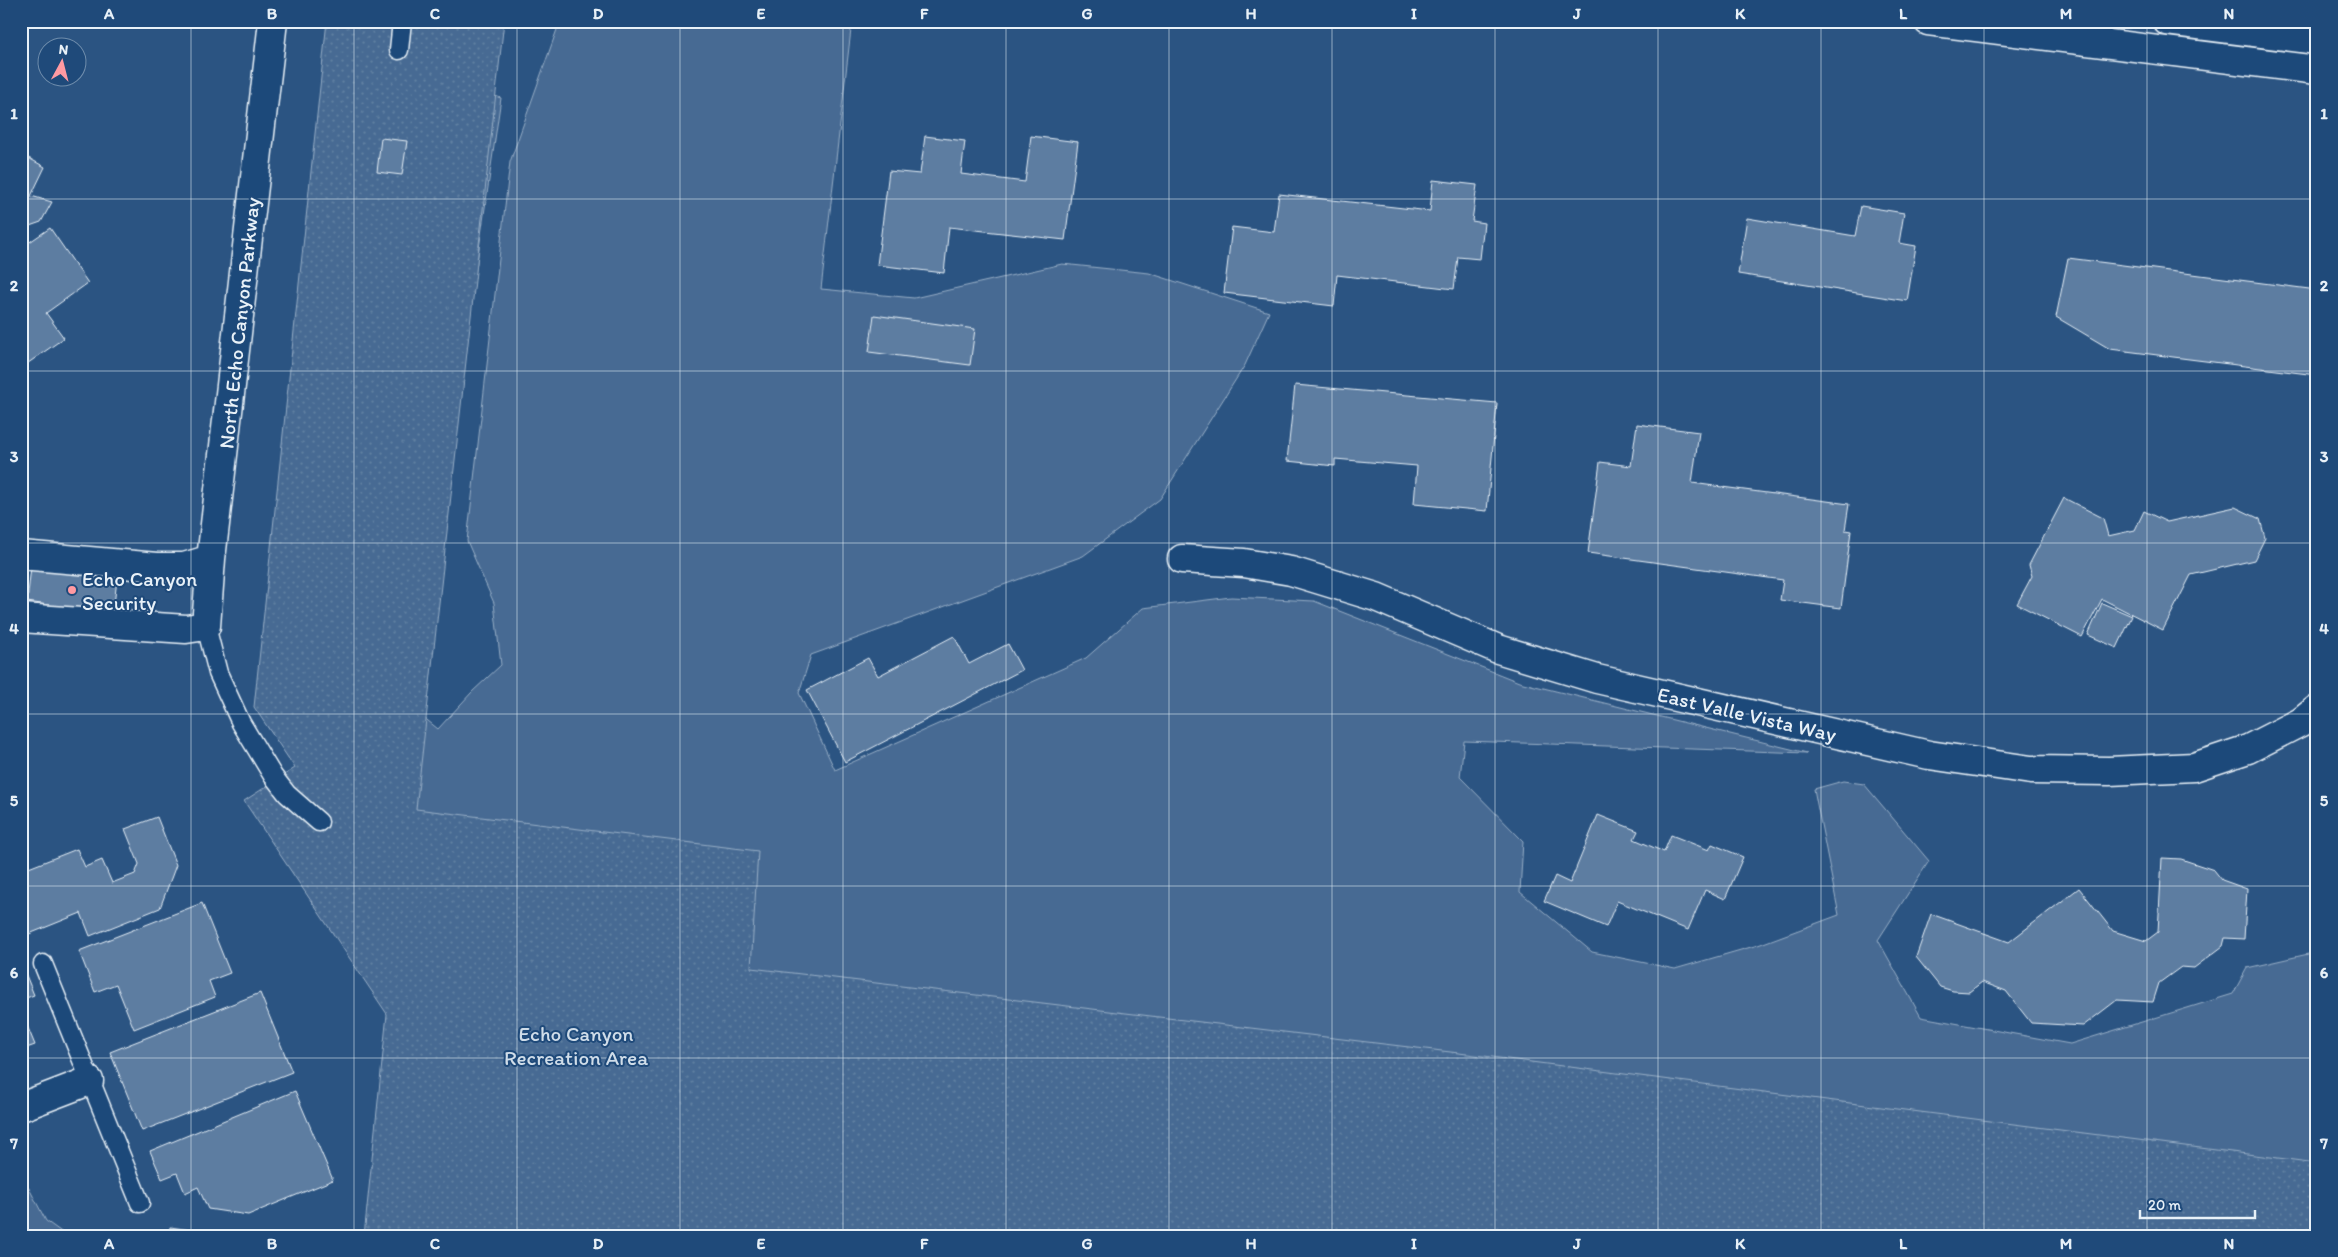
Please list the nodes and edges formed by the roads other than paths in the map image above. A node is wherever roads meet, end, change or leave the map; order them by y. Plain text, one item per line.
1 (273, 21) edge
2 (402, 21) edge
3 (1928, 21) edge
4 (2167, 21) edge
5 (1972, 24) edge
6 (2317, 40) edge
7 (399, 50) dead end
8 (2317, 70) edge
9 (21, 554) edge
10 (211, 559) junction
11 (1182, 560) dead end
12 (21, 618) edge
13 (206, 626) junction
14 (2317, 709) edge
15 (319, 822) dead end
16 (43, 964) dead end
17 (89, 1081) junction
18 (21, 1107) edge
19 (140, 1203) dead end

1 - 10 street, North Echo Canyon Parkway
2 - 7 lane
3 - 5 street
4 - 6 street
5 - 8 street
9 - 10 street
10 - 13 street, North Echo Canyon Parkway
11 - 14 street, East Valle Vista Way
12 - 13 street
13 - 15 lane
16 - 17 lane
17 - 18 street
17 - 19 lane

